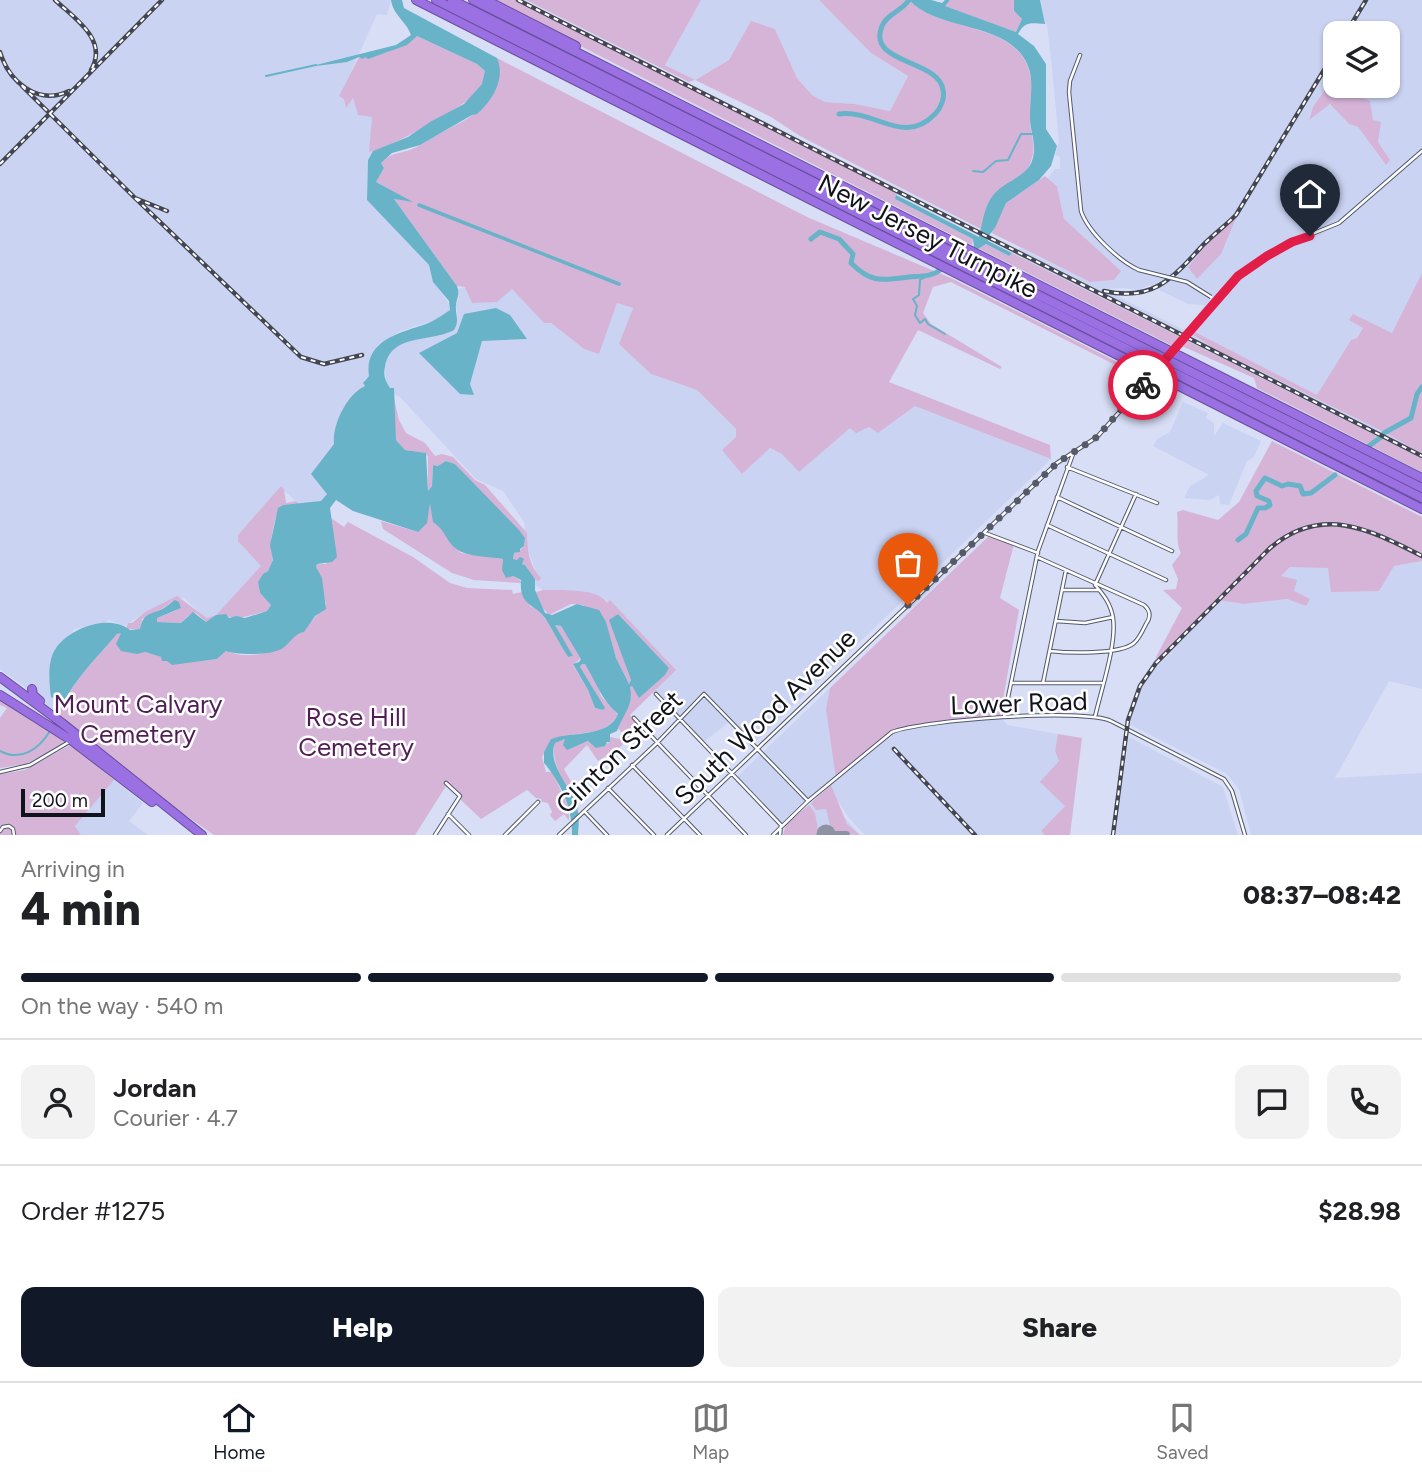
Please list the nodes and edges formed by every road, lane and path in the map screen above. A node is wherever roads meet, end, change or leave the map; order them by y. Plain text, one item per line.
1 (416, 0) edge
2 (436, 0) edge
3 (452, 0) edge
4 (473, 0) edge
5 (486, 0) edge
6 (1080, 55) dead end
7 (595, 60) junction
8 (1422, 151) edge
9 (958, 259) junction
10 (1215, 301) junction
11 (1073, 454) junction
12 (1364, 464) junction
13 (1067, 467) junction
14 (1422, 478) edge
15 (1422, 488) edge
16 (1136, 494) junction
17 (1056, 497) junction
18 (1422, 498) edge
19 (1157, 503) dead end
20 (1422, 509) edge
21 (1047, 525) junction
22 (1121, 527) junction
23 (984, 532) junction
24 (1172, 551) dead end
25 (1109, 554) junction
26 (1037, 555) junction
27 (1066, 570) junction
28 (1088, 579) junction
29 (1166, 580) dead end
30 (1097, 583) junction
31 (1062, 590) junction
32 (1102, 590) junction
33 (1087, 591) junction
34 (1114, 617) junction
35 (1056, 621) junction
36 (1111, 650) junction
37 (1050, 651) junction
38 (0, 680) edge
39 (1011, 683) junction
40 (1043, 683) junction
41 (1102, 683) junction
42 (0, 689) edge
43 (26, 694) junction
44 (656, 694) dead end
45 (0, 695) edge
46 (1004, 717) junction
47 (1095, 717) junction
48 (634, 718) dead end
49 (680, 719) junction
50 (71, 740) junction
51 (657, 743) junction
52 (758, 748) junction
53 (92, 755) junction
54 (632, 765) junction
55 (0, 772) edge
56 (733, 772) junction
57 (446, 783) dead end
58 (608, 788) junction
59 (708, 796) junction
60 (808, 801) junction
61 (538, 802) dead end
62 (584, 811) junction
63 (447, 814) junction
64 (684, 819) junction
65 (781, 825) junction
66 (0, 834) edge
67 (14, 835) edge
68 (194, 835) edge
69 (202, 835) edge
70 (435, 835) edge
71 (469, 835) edge
72 (505, 835) edge
73 (559, 835) edge
74 (607, 835) edge
75 (654, 835) edge
76 (667, 835) edge
77 (700, 835) edge
78 (746, 835) edge
79 (773, 835) edge
80 (780, 835) edge
81 (1245, 835) edge

1 - 9 highway, New Jersey Turnpike
2 - 9 highway, New Jersey Turnpike
3 - 9 highway, New Jersey Turnpike
4 - 7 highway, New Jersey Turnpike
5 - 7 highway
6 - 10 street, bridge
7 - 9 highway, New Jersey Turnpike
8 - 10 street, South Wood Avenue
9 - 12 highway, New Jersey Turnpike
9 - 14 highway, New Jersey Turnpike
9 - 20 highway, New Jersey Turnpike
10 - 11 street, South Wood Avenue, bridge
11 - 13 street
11 - 23 street, South Wood Avenue
12 - 15 highway, New Jersey Turnpike
12 - 18 highway, New Jersey Turnpike
13 - 16 street
13 - 17 street
16 - 19 street
16 - 22 street
17 - 21 street
17 - 22 street
21 - 25 street
21 - 26 street
22 - 24 street
22 - 25 street
23 - 26 street
23 - 52 street, South Wood Avenue
25 - 29 street
25 - 30 street
26 - 27 street
26 - 39 street
27 - 28 street
27 - 31 street
28 - 30 street
28 - 33 street
30 - 32 street
30 - 36 street
31 - 33 street
31 - 35 street
32 - 33 street
32 - 34 street
34 - 35 street
34 - 36 street
35 - 37 street
36 - 37 street
36 - 41 street
37 - 40 street
38 - 43 highway
39 - 40 street
39 - 46 street
40 - 41 street
41 - 47 street
42 - 43 highway
43 - 53 highway
43 - 69 highway
44 - 49 street
45 - 50 highway
46 - 47 street, Lower Road
46 - 60 street, Lower Road
47 - 81 street, Lower Road
48 - 51 street
49 - 51 street, Clinton Street
49 - 52 street, Clinton Street
49 - 56 street
50 - 53 highway
50 - 55 street
51 - 54 street, Clinton Street
51 - 59 street
52 - 56 street, South Wood Avenue
52 - 60 street
53 - 68 highway
54 - 58 street, Clinton Street
54 - 64 street
56 - 59 street, South Wood Avenue
56 - 65 street
57 - 63 street
58 - 62 street, Clinton Street
58 - 75 street
59 - 64 street, South Wood Avenue
59 - 78 street
60 - 65 street, Lower Road
61 - 72 street
62 - 73 street, Clinton Street
62 - 74 street
63 - 70 street
63 - 71 street
64 - 76 street, South Wood Avenue
64 - 77 street
65 - 79 street, Lower Road
65 - 80 street
66 - 67 street

